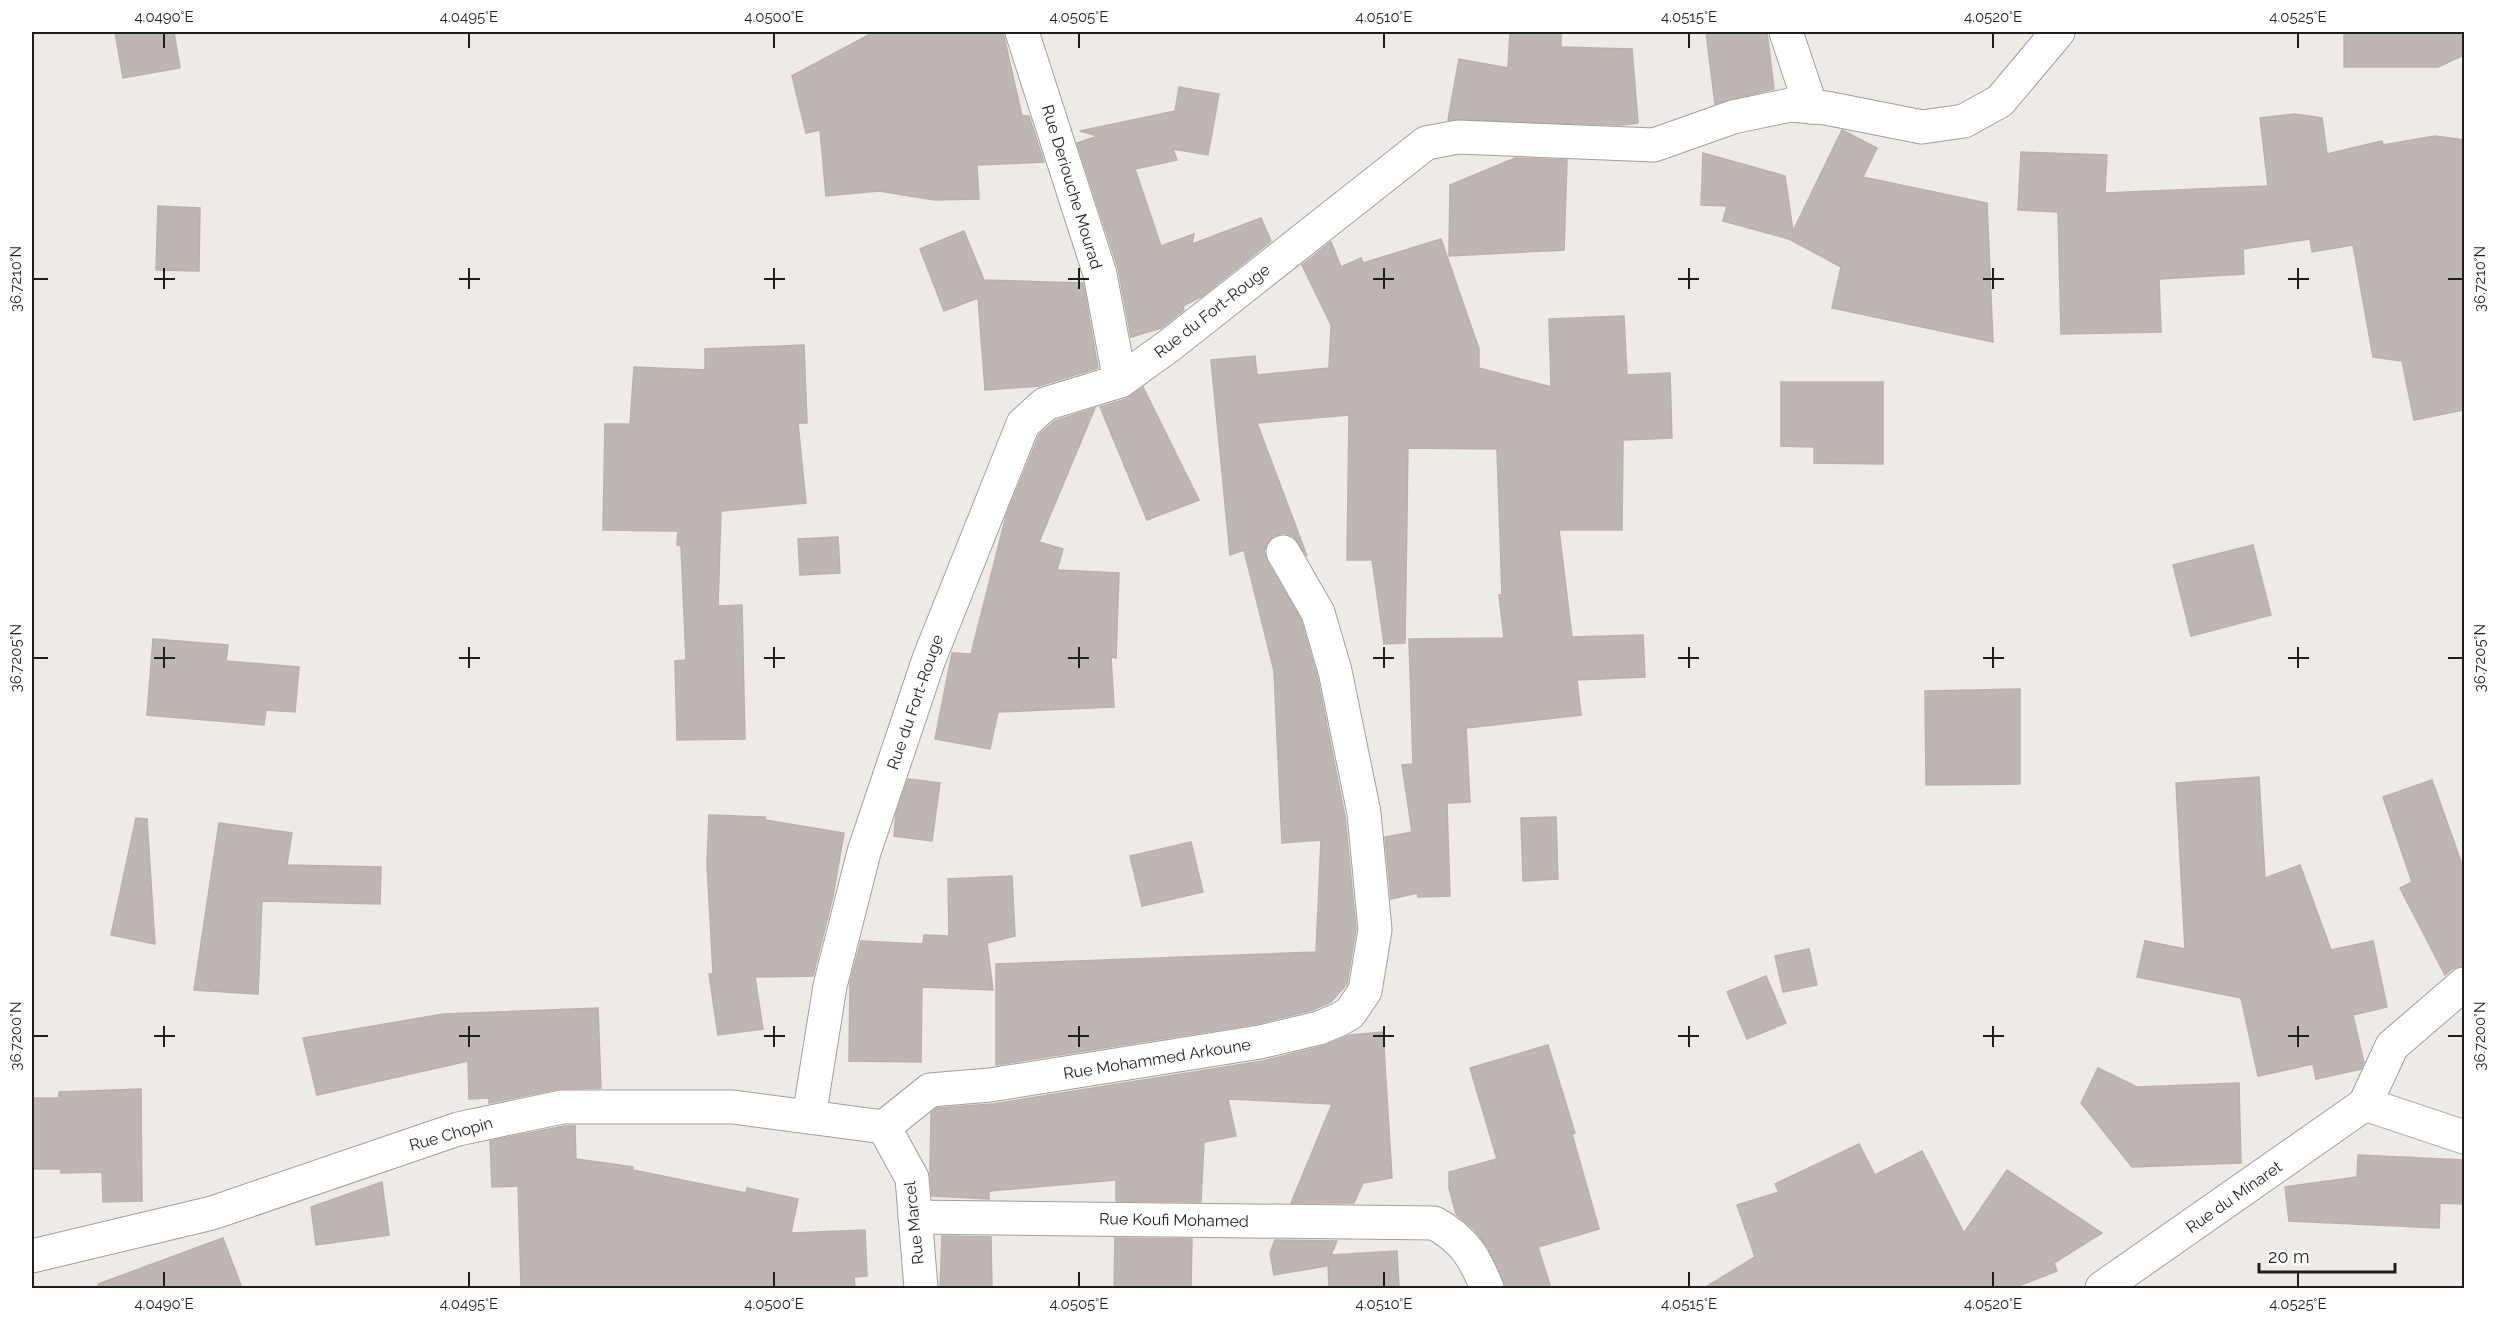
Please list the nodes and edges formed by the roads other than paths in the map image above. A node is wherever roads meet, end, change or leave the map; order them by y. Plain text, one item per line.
1 (1022, 32) edge
2 (1786, 32) edge
3 (2058, 32) edge
4 (1811, 107) junction
5 (1120, 381) junction
6 (1282, 552) dead end
7 (2464, 984) edge
8 (2365, 1104) junction
9 (809, 1117) junction
10 (884, 1127) junction
11 (2464, 1137) edge
12 (915, 1216) junction
13 (32, 1256) edge
14 (2108, 1287) edge
15 (921, 1288) edge
16 (1487, 1288) edge

1 - 5 street, Rue Deriouche Mourad
2 - 4 street
3 - 4 street, Rue du Fort-Rouge
4 - 5 street, Rue du Fort-Rouge
5 - 9 street, Rue du Fort-Rouge
6 - 10 street, Rue Mohammed Arkoune
7 - 8 street
8 - 11 street
8 - 14 street, Rue du Minaret
9 - 10 street, Rue Chopin
9 - 13 street, Rue Chopin
10 - 12 street, Rue Marcel
12 - 15 street, Rue Marcel
12 - 16 street, Rue Koufi Mohamed

